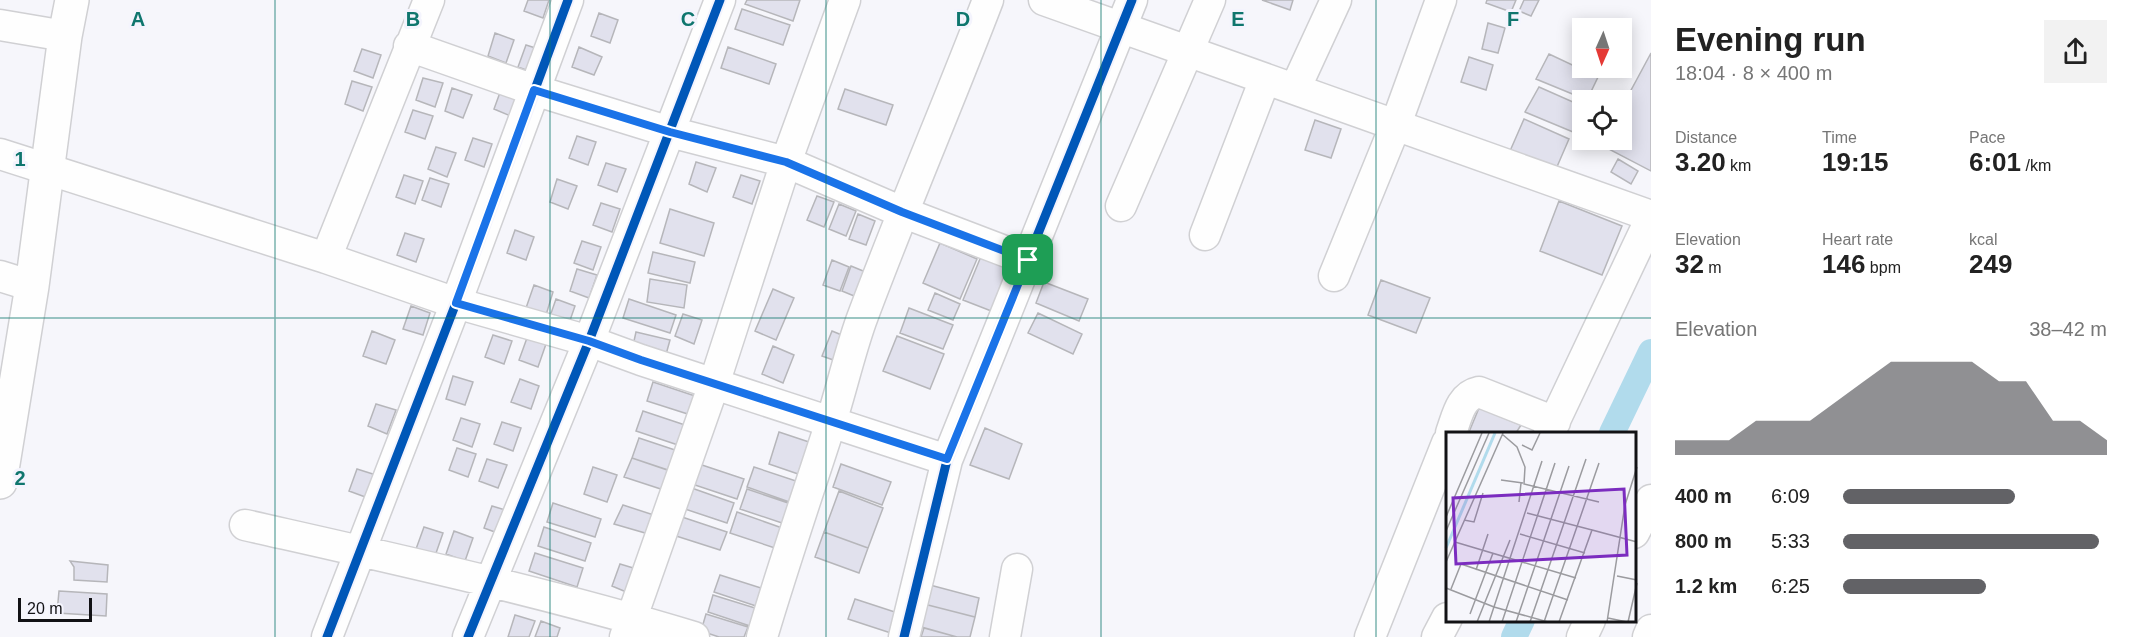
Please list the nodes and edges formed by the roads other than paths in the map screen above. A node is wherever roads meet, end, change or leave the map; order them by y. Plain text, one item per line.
1 (72, 0) edge
2 (429, 0) edge
3 (568, 0) edge
4 (720, 0) edge
5 (845, 0) edge
6 (988, 0) edge
7 (1044, 0) edge
8 (1210, 0) edge
9 (1336, 0) edge
10 (1441, 0) edge
11 (1126, 13) edge
12 (0, 25) edge
13 (65, 36) junction
14 (409, 46) junction
15 (1186, 51) junction
16 (1265, 79) junction
17 (1295, 89) junction
18 (534, 90) junction
19 (1396, 124) junction
20 (670, 132) junction
21 (0, 154) edge
22 (786, 162) junction
23 (49, 169) junction
24 (1120, 206) dead end
25 (902, 212) junction
26 (1651, 217) edge
27 (1205, 235) dead end
28 (326, 258) junction
29 (1028, 260) junction
30 (0, 276) edge
31 (1334, 276) dead end
32 (32, 286) junction
33 (456, 303) junction
34 (589, 341) junction
35 (9, 371) edge
36 (714, 384) junction
37 (831, 422) junction
38 (1552, 428) edge
39 (1451, 432) edge
40 (1446, 446) edge
41 (947, 459) junction
42 (0, 482) edge
43 (1651, 500) edge
44 (245, 525) dead end
45 (1636, 531) edge
46 (359, 551) junction
47 (1017, 569) dead end
48 (489, 582) junction
49 (1446, 620) edge
50 (1590, 622) edge
51 (628, 628) edge
52 (1651, 630) edge
53 (327, 637) edge
54 (468, 637) edge
55 (694, 637) edge
56 (762, 637) edge
57 (904, 637) edge
58 (1005, 637) edge
59 (1370, 637) edge
60 (1437, 637) edge
61 (1582, 637) edge
62 (1648, 637) edge

1 - 13 main road
2 - 14 street
3 - 18 street
4 - 20 street
5 - 22 street
6 - 25 street
7 - 11 street
8 - 15 street
9 - 17 street
10 - 19 street
11 - 15 street
11 - 29 street
12 - 13 street
13 - 23 main road
14 - 18 street
14 - 28 street
15 - 16 street
15 - 24 street
16 - 17 street
16 - 27 street
17 - 19 street
18 - 20 street
18 - 33 street
19 - 26 street
19 - 31 street
20 - 22 street
20 - 34 street
21 - 23 street
22 - 25 street
22 - 36 street
23 - 28 street
23 - 32 main road
25 - 29 street
25 - 37 street
26 - 38 street
28 - 33 street
29 - 41 street
30 - 32 street
32 - 35 main road
33 - 34 street
33 - 46 street
34 - 36 street
34 - 48 street
35 - 42 main road
36 - 37 street
36 - 51 street
37 - 41 street
37 - 56 street
38 - 39 street
40 - 59 street
41 - 57 street
43 - 45 street
44 - 46 street
46 - 48 street
46 - 53 street
47 - 58 street
48 - 51 street
48 - 54 street
49 - 60 street
50 - 61 street
51 - 55 street
52 - 62 street

